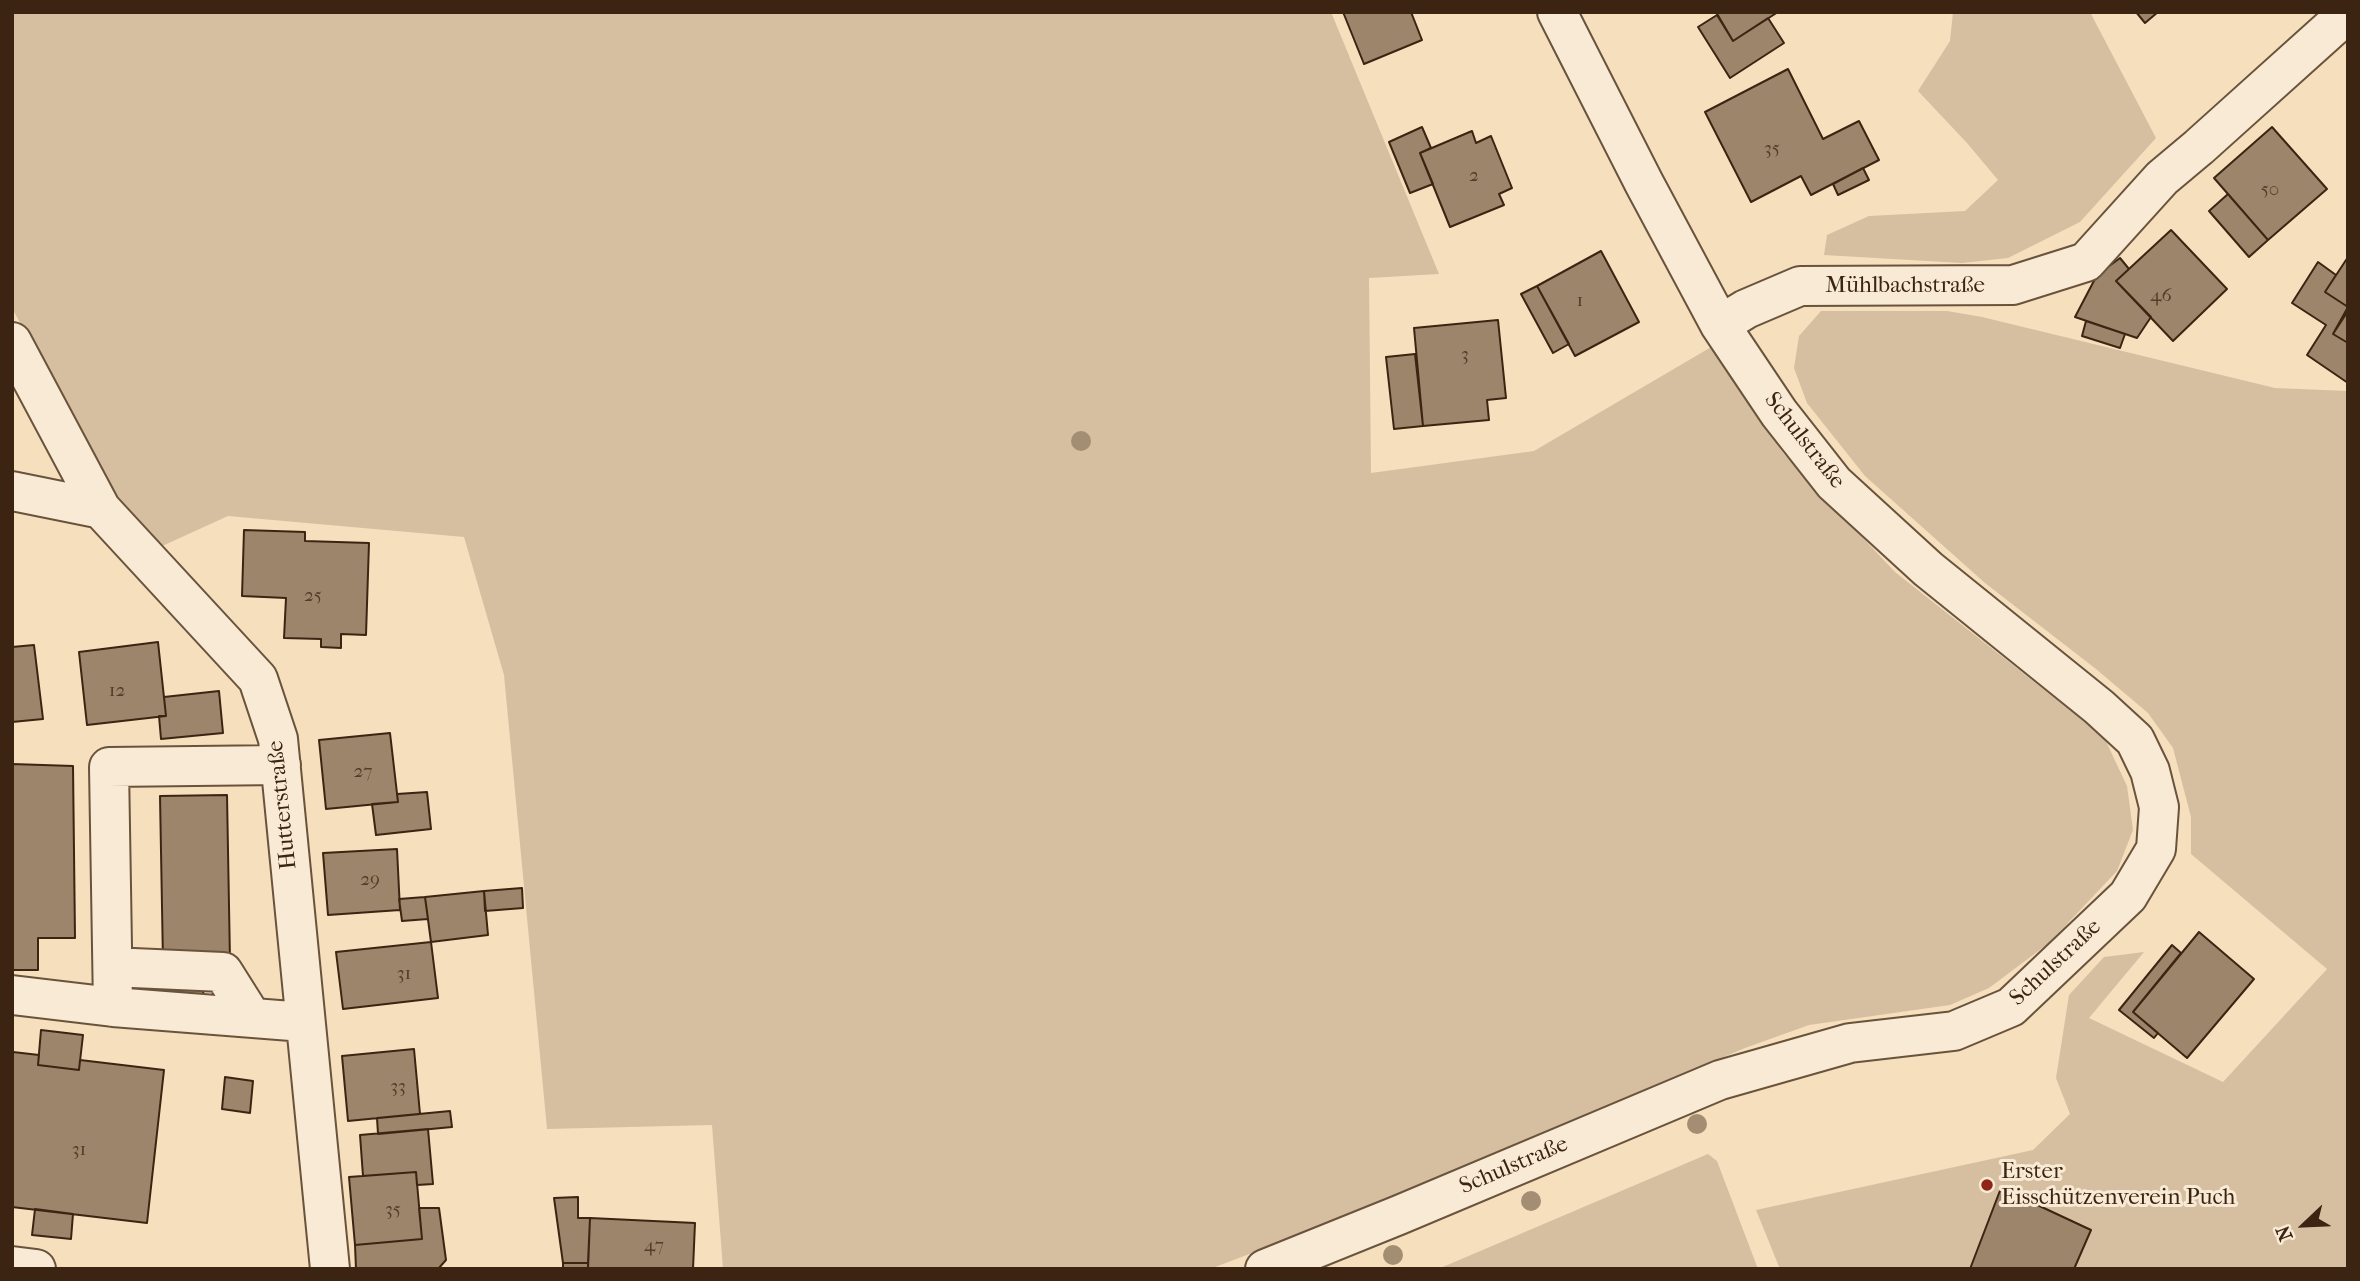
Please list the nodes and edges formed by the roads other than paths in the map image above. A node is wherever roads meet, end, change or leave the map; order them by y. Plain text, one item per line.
1 (1558, 12) edge
2 (2348, 13) edge
3 (1720, 325) junction
4 (12, 342) edge
5 (12, 491) edge
6 (101, 509) junction
7 (281, 765) junction
8 (133, 968) dead end
9 (12, 995) edge
10 (113, 1007) junction
11 (252, 1018) junction
12 (304, 1022) junction
13 (12, 1266) edge
14 (36, 1269) edge
15 (330, 1269) edge
16 (1265, 1269) edge

1 - 3 street
2 - 3 street, Mühlbachstraße
3 - 16 street, Schulstraße
4 - 6 street, Hutterstraße
5 - 6 street
6 - 7 street, Hutterstraße
7 - 10 street
7 - 12 street, Hutterstraße
8 - 11 street
9 - 10 street
10 - 11 street
11 - 12 street
12 - 15 street, Hutterstraße
13 - 14 street

